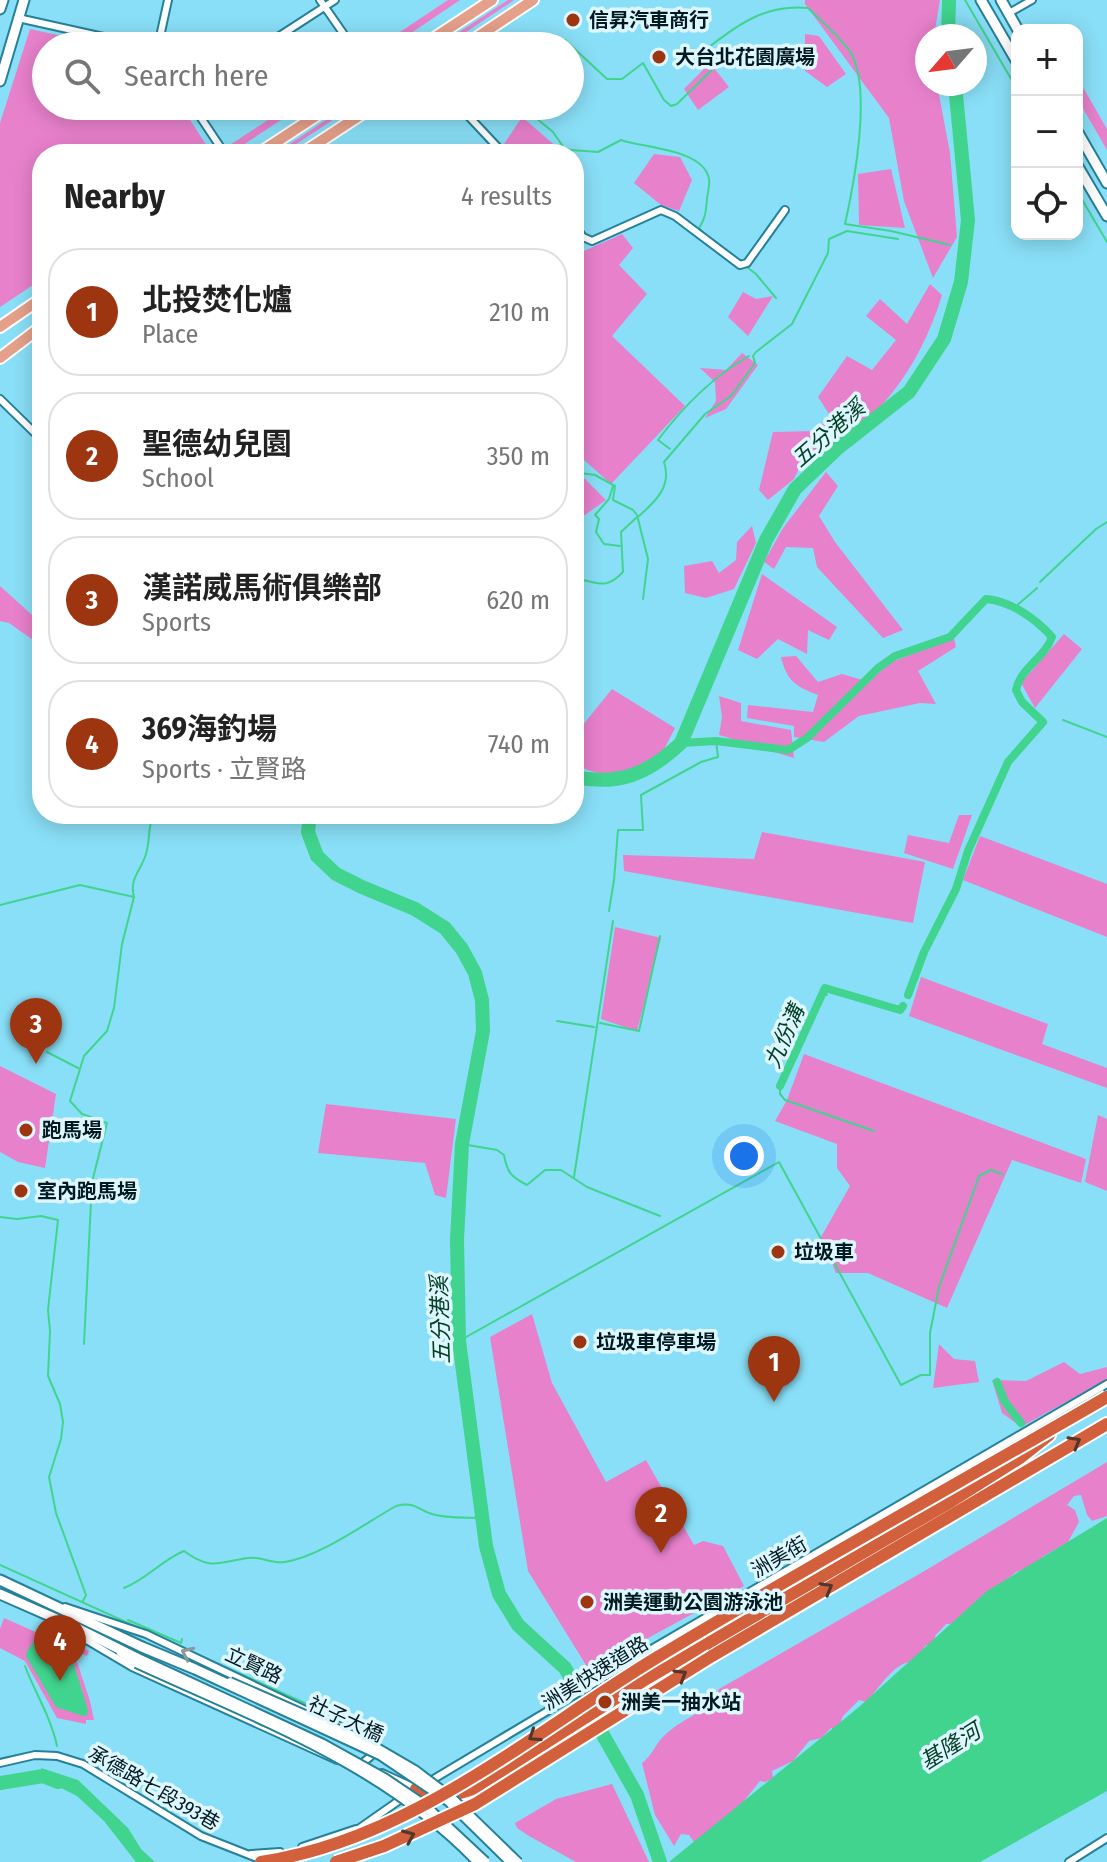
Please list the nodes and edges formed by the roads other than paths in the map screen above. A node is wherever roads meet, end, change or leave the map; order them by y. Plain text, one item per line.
1 (3, 0) edge
2 (24, 0) edge
3 (168, 0) edge
4 (335, 0) edge
5 (492, 0) edge
6 (533, 0) edge
7 (981, 0) edge
8 (1001, 0) edge
9 (1032, 0) edge
10 (323, 3) edge
11 (516, 5) edge
12 (0, 9) edge
13 (1009, 13) junction
14 (18, 18) junction
15 (1015, 24) edge
16 (81, 32) edge
17 (161, 32) edge
18 (283, 32) edge
19 (343, 32) edge
20 (443, 32) edge
21 (482, 32) edge
22 (1011, 52) edge
23 (0, 81) edge
24 (202, 120) edge
25 (310, 120) edge
26 (353, 120) edge
27 (472, 120) edge
28 (1083, 142) edge
29 (218, 144) edge
30 (273, 144) edge
31 (316, 144) edge
32 (495, 144) edge
33 (1079, 168) edge
34 (1107, 185) edge
35 (1102, 200) edge
36 (785, 210) dead end
37 (1107, 216) edge
38 (584, 237) edge
39 (32, 305) edge
40 (0, 327) edge
41 (32, 334) edge
42 (0, 358) edge
43 (0, 399) edge
44 (32, 430) edge
45 (1107, 1384) edge
46 (1107, 1397) edge
47 (1070, 1418) junction
48 (1107, 1424) edge
49 (1053, 1455) junction
50 (952, 1501) junction
51 (0, 1580) edge
52 (0, 1594) edge
53 (54, 1605) junction
54 (47, 1616) junction
55 (142, 1647) joint
56 (137, 1661) junction
57 (195, 1669) junction
58 (374, 1746) junction
59 (0, 1763) edge
60 (361, 1764) junction
61 (422, 1786) junction
62 (1107, 1838) edge
63 (261, 1862) edge
64 (336, 1862) edge
65 (476, 1862) edge
66 (485, 1862) edge
67 (511, 1862) edge
68 (519, 1862) edge
69 (1069, 1862) edge

1 - 12 street
2 - 14 street
3 - 17 street
4 - 10 street
5 - 20 main road
6 - 11 main road
7 - 22 street
8 - 13 street
9 - 13 street
10 - 18 street
10 - 19 street
11 - 21 main road
13 - 15 street
14 - 16 street
14 - 23 street
24 - 29 street
25 - 30 main road
26 - 31 main road
27 - 32 street
28 - 34 street
33 - 35 street
34 - 35 street
35 - 37 street
36 - 38 street
39 - 40 main road
41 - 42 main road
43 - 44 street
45 - 61 street, 洲美街
46 - 47 highway, 洲美快速道路, bridge
47 - 50 highway, bridge
47 -> 63 highway, 洲美快速道路, bridge
49 -> 48 highway
49 - 50 highway
64 -> 49 highway, bridge
50 - 61 highway
51 - 53 street, 立賢路
52 - 54 street
53 - 55 street, 立賢路
58 -> 53 street, 立賢路
54 - 56 street
54 - 60 street
55 - 57 street, 社子大橋, bridge
56 - 65 street, bridge
56 - 66 street, 社子大橋, bridge
57 - 67 street, 社子大橋, bridge
57 - 68 street, bridge
58 - 60 street
58 - 61 street, 立賢路
59 - 61 street, 承德路七段393巷
60 - 61 street
62 - 69 street

